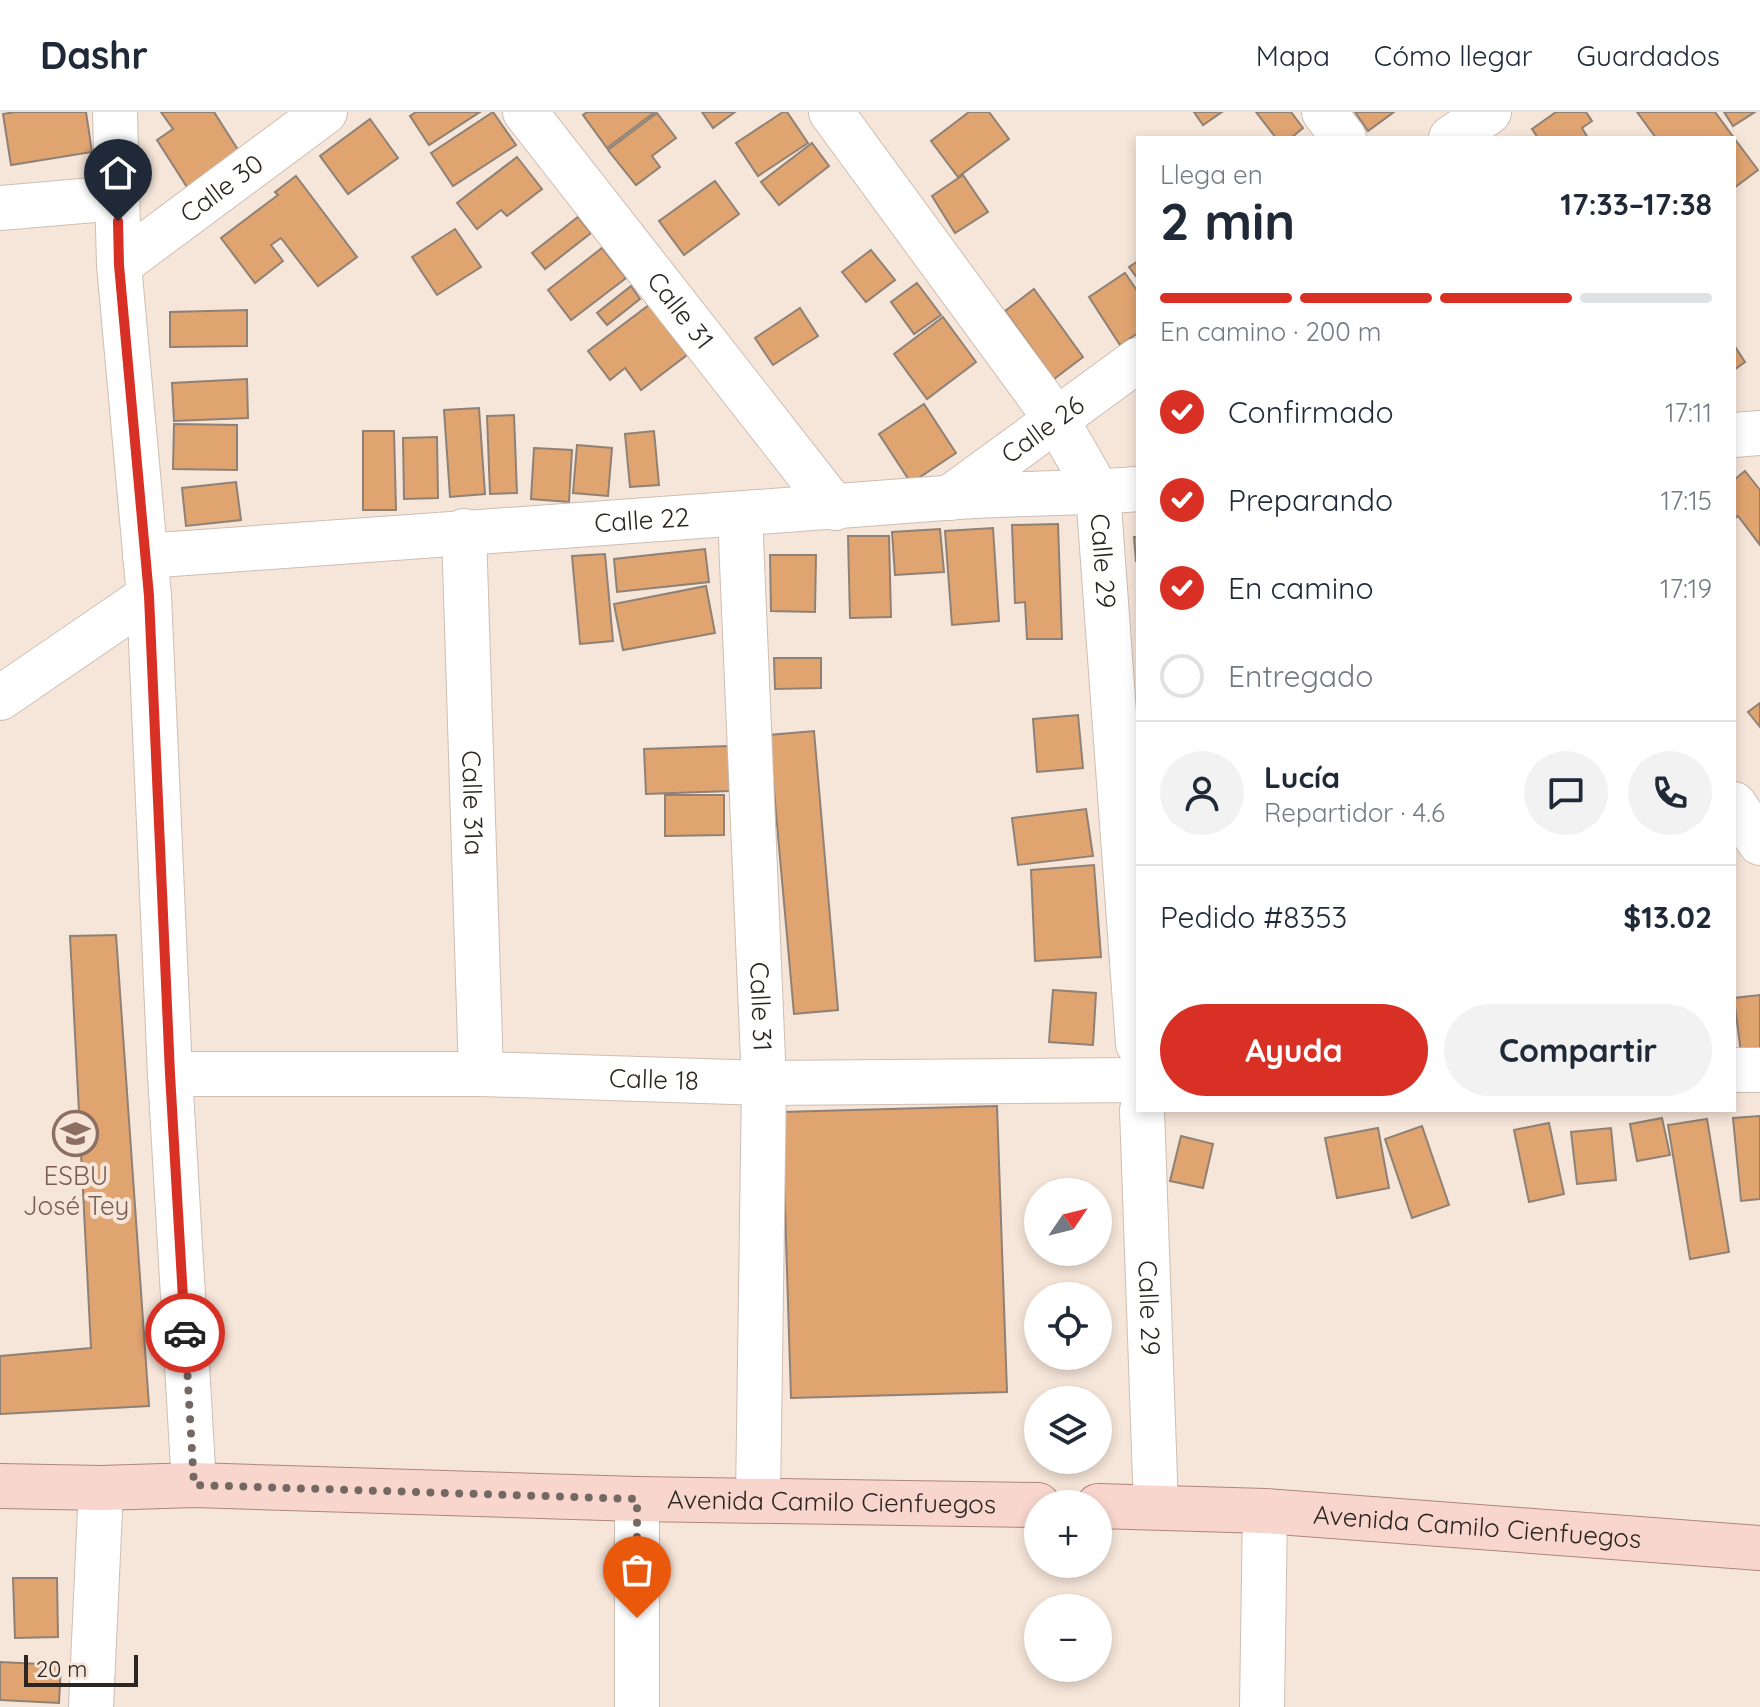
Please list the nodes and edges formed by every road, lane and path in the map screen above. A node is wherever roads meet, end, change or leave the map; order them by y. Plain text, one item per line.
1 (115, 112) edge
2 (325, 112) edge
3 (525, 112) edge
4 (831, 112) edge
5 (1324, 112) edge
6 (1489, 112) edge
7 (1342, 136) edge
8 (1454, 136) edge
9 (117, 198) junction
10 (0, 208) edge
11 (119, 265) junction
12 (1136, 361) edge
13 (1056, 419) junction
14 (1760, 433) edge
15 (1736, 435) edge
16 (1118, 490) edge
17 (949, 498) junction
18 (835, 508) junction
19 (740, 515) junction
20 (464, 531) junction
21 (147, 576) junction
22 (0, 698) edge
23 (1136, 989) edge
24 (1736, 1070) edge
25 (1760, 1070) edge
26 (170, 1074) junction
27 (481, 1074) junction
28 (1136, 1080) edge
29 (764, 1083) junction
30 (1142, 1112) edge
31 (194, 1485) junction
32 (0, 1486) edge
33 (101, 1488) junction
34 (637, 1499) junction
35 (758, 1499) junction
36 (1024, 1505) edge
37 (1112, 1506) edge
38 (1156, 1507) junction
39 (1265, 1511) junction
40 (1760, 1548) edge
41 (91, 1707) edge
42 (637, 1707) edge
43 (1262, 1707) edge

1 - 9 street
2 - 11 street, Calle 30
3 - 18 street, Calle 31
4 - 13 street, Calle 29
5 - 7 street
6 - 8 street
9 - 10 street
9 - 11 street
11 - 21 street
12 - 13 street, Calle 26
13 - 16 street, Calle 29
13 - 17 street, Calle 26
14 - 15 street
16 - 17 street, Calle 22
16 - 23 street, Calle 29
17 - 18 street, Calle 22
18 - 19 street, Calle 22
19 - 20 street, Calle 22
19 - 29 street, Calle 31
20 - 21 street, Calle 22
20 - 27 street, Calle 31a
21 - 22 street
21 - 26 street
24 - 25 street
26 - 27 street, Calle 18
26 - 31 street
27 - 29 street, Calle 18
28 - 29 street, Calle 18
29 - 35 street, Calle 31
30 - 38 street, Calle 29
31 - 33 main road, Avenida Camilo Cienfuegos
31 - 34 main road, Avenida Camilo Cienfuegos
32 - 33 main road, Avenida Camilo Cienfuegos
33 - 41 street
34 - 35 main road, Avenida Camilo Cienfuegos
34 - 42 street
35 - 36 main road, Avenida Camilo Cienfuegos
37 - 38 main road, Avenida Camilo Cienfuegos
38 - 39 main road, Avenida Camilo Cienfuegos
39 - 40 main road, Avenida Camilo Cienfuegos
39 - 43 street

